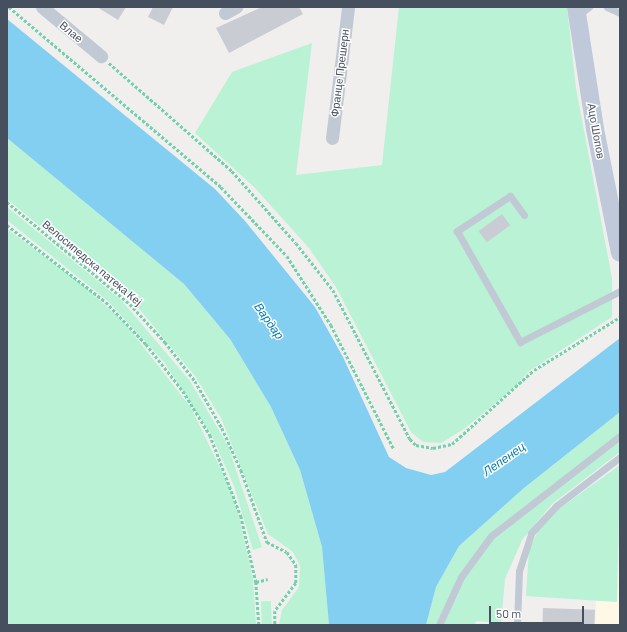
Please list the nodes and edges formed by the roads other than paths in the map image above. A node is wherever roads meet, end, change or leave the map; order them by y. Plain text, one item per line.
1 (42, 7) edge
2 (348, 7) edge
3 (607, 7) edge
4 (581, 10) edge
5 (620, 13) edge
6 (101, 56) road end
7 (332, 138) dead end
8 (524, 215) dead end
9 (620, 254) edge
10 (620, 291) edge
11 (620, 436) edge
12 (620, 457) edge
13 (439, 625) edge
14 (517, 625) edge

1 - 6 street, Влае
2 - 7 street, Францe Прешерн
3 - 5 lane
4 - 9 street, Ацо Шопов
8 - 10 lane
11 - 13 lane
12 - 14 lane

